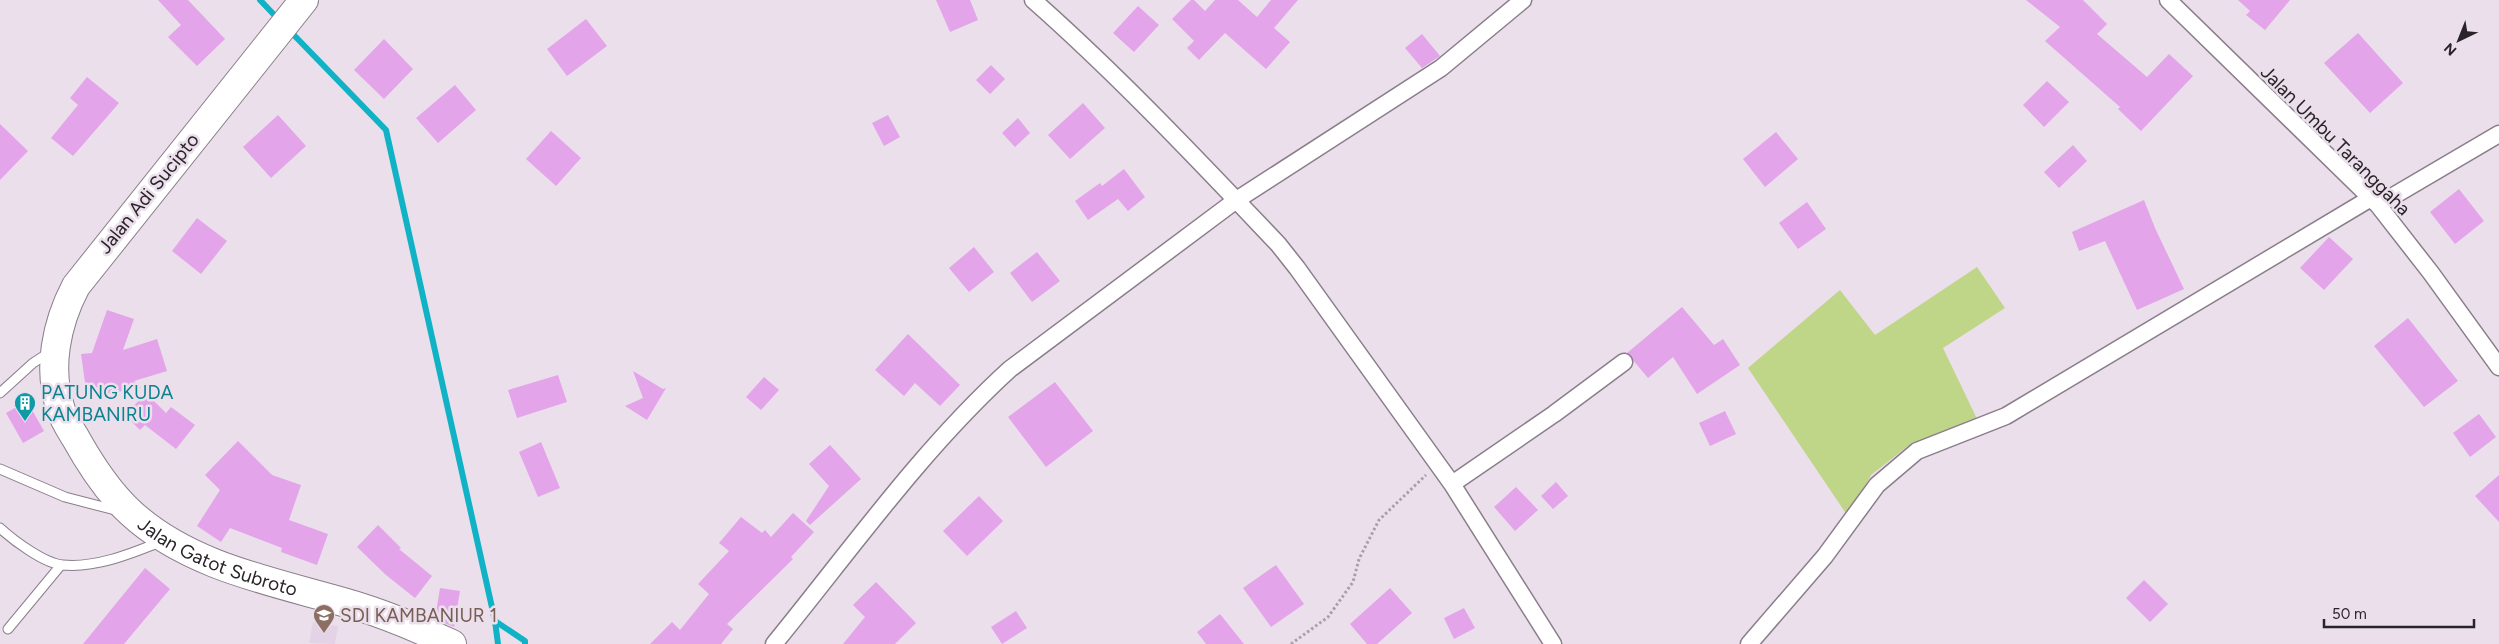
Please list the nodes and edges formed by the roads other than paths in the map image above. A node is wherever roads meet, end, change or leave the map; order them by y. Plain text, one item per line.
1 (1033, 0) edge
2 (1524, 0) edge
3 (2168, 0) edge
4 (303, 1) edge
5 (2499, 134) edge
6 (1235, 201) junction
7 (2374, 202) junction
8 (55, 350) junction
9 (1624, 362) dead end
10 (2499, 367) edge
11 (0, 393) edge
12 (61, 411) joint
13 (0, 469) edge
14 (1452, 484) junction
15 (131, 513) junction
16 (0, 528) edge
17 (168, 539) junction
18 (61, 565) junction
19 (8, 629) dead end
20 (452, 644) edge
21 (774, 644) edge
22 (1553, 644) edge
23 (1749, 644) edge

1 - 6 street
2 - 6 street
3 - 7 street, Jalan Umbu Taranggaha
4 - 8 highway, Jalan Adi Sucipto
5 - 7 street
6 - 14 street
6 - 21 street
7 - 10 street, Jalan Umbu Taranggaha
7 - 23 street
8 - 11 lane
8 - 12 highway, Jalan Adi Sucipto
9 - 14 street
12 - 15 highway, Jalan Gatot Subroto
13 - 15 lane
14 - 22 street
15 - 17 highway, Jalan Gatot Subroto
16 - 18 lane
17 - 18 lane
17 - 20 highway, Jalan Gatot Subroto
18 - 19 lane

